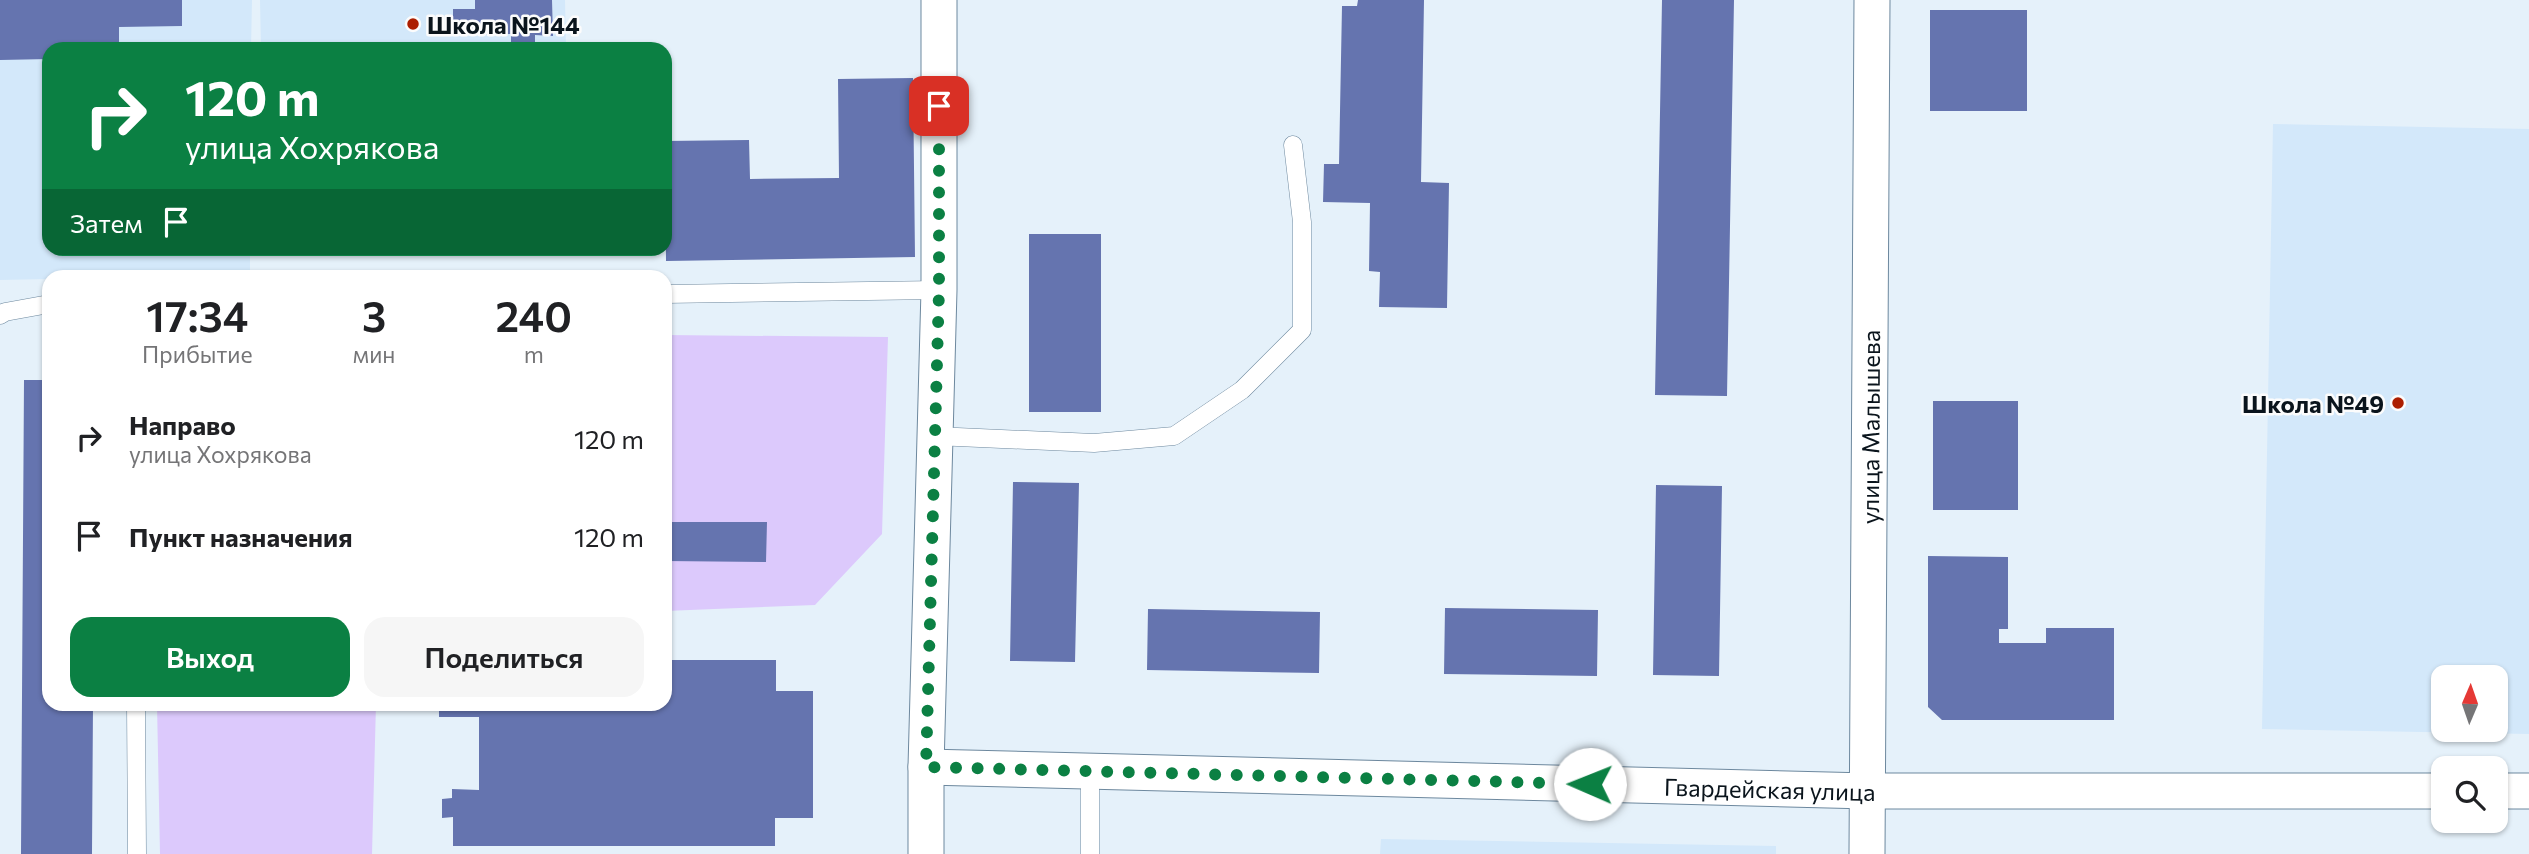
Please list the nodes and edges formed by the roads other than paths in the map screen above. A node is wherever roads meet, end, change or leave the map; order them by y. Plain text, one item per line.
1 (939, 0) edge
2 (1872, 0) edge
3 (1293, 145) dead end
4 (939, 290) junction
5 (672, 294) edge
6 (42, 305) edge
7 (0, 315) edge
8 (935, 436) junction
9 (136, 711) edge
10 (926, 767) junction
11 (1090, 771) junction
12 (1867, 791) junction
13 (2431, 791) edge
14 (2508, 791) edge
15 (2529, 791) edge
16 (136, 854) edge
17 (926, 854) edge
18 (1090, 854) edge
19 (1867, 854) edge

1 - 4 street
2 - 12 street, улица Малышева
3 - 8 lane
4 - 5 lane
4 - 8 street
6 - 7 lane
8 - 10 street
9 - 16 lane
10 - 11 street, Гвардейская улица
10 - 17 street
11 - 12 street, Гвардейская улица
11 - 18 lane
12 - 13 street, Гвардейская улица
12 - 19 street, улица Малышева
14 - 15 street

